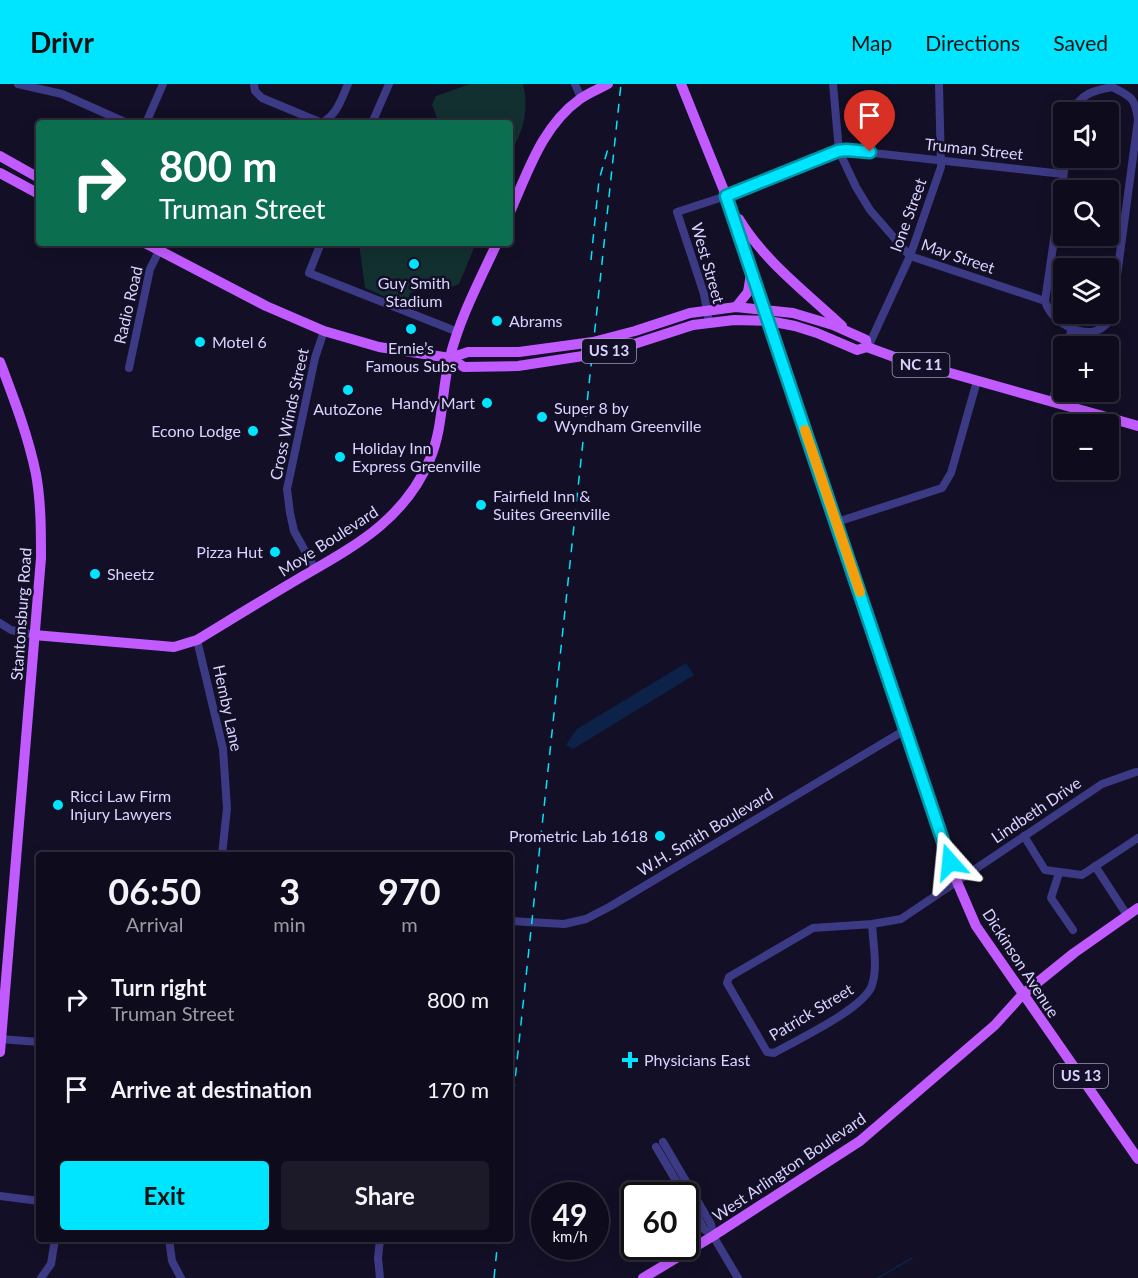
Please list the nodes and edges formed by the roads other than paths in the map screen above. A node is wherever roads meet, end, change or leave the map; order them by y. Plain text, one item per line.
1 (18, 84) edge
2 (163, 84) edge
3 (254, 84) edge
4 (348, 84) edge
5 (389, 84) edge
6 (575, 84) edge
7 (608, 84) edge
8 (681, 84) edge
9 (833, 84) edge
10 (939, 84) edge
11 (1112, 85) edge
12 (581, 98) junction
13 (1081, 102) edge
14 (120, 120) edge
15 (147, 120) edge
16 (315, 120) edge
17 (327, 120) edge
18 (373, 120) edge
19 (838, 151) junction
20 (0, 156) edge
21 (941, 160) junction
22 (1064, 168) edge
23 (0, 173) edge
24 (1063, 174) junction
25 (36, 176) edge
26 (1134, 183) edge
27 (36, 192) edge
28 (728, 200) junction
29 (513, 205) edge
30 (677, 212) joint
31 (151, 246) edge
32 (320, 246) edge
33 (496, 246) edge
34 (159, 250) junction
35 (910, 256) junction
36 (752, 271) junction
37 (1045, 301) junction
38 (736, 307) junction
39 (765, 309) junction
40 (706, 310) junction
41 (769, 321) junction
42 (708, 322) junction
43 (1072, 328) junction
44 (324, 331) junction
45 (846, 331) junction
46 (458, 332) junction
47 (1070, 336) edge
48 (868, 347) junction
49 (450, 358) junction
50 (0, 362) edge
51 (129, 368) dead end
52 (977, 381) junction
53 (1053, 398) edge
54 (1052, 402) junction
55 (1138, 426) edge
56 (837, 522) junction
57 (315, 569) junction
58 (0, 623) edge
59 (34, 635) junction
60 (197, 640) junction
61 (905, 730) junction
62 (1136, 772) dead end
63 (1024, 836) junction
64 (1138, 838) edge
65 (222, 852) edge
66 (1095, 866) junction
67 (1059, 873) junction
68 (957, 882) junction
69 (1138, 908) edge
70 (1127, 915) junction
71 (513, 921) edge
72 (873, 924) junction
73 (1073, 930) dead end
74 (1022, 995) junction
75 (1, 1039) edge
76 (36, 1042) edge
77 (0, 1052) edge
78 (770, 1054) joint
79 (1138, 1159) edge
80 (678, 1182) edge
81 (683, 1182) edge
82 (0, 1196) edge
83 (36, 1201) edge
84 (699, 1206) edge
85 (699, 1220) edge
86 (713, 1236) junction
87 (55, 1242) edge
88 (169, 1242) edge
89 (380, 1242) edge
90 (41, 1278) edge
91 (181, 1278) edge
92 (380, 1278) edge
93 (643, 1278) edge
94 (738, 1278) edge

1 - 14 street
2 - 15 street
3 - 16 street
4 - 17 street
5 - 18 street
6 - 12 street
7 - 12 main road
8 - 28 main road, Dickinson Avenue
9 - 19 street, May Street
10 - 21 street, Ione Street
11 - 13 street
11 - 26 street
12 - 29 main road
19 - 21 street, Truman Street
19 - 28 street, Truman Street
19 - 35 street, May Street
20 - 25 main road
21 - 24 street, Truman Street
21 - 35 street, Ione Street
22 - 24 street
23 - 27 main road
24 - 37 street
26 - 43 street
28 - 30 street, Truman Street
28 - 36 main road, Dickinson Avenue
28 - 45 main road
30 - 40 street, West Street
31 - 34 main road, US 13
32 - 46 street
33 - 46 main road, Moye Boulevard
34 - 44 main road, US 13
34 - 51 street, Radio Road
35 - 37 street, May Street
35 - 48 street, Ione Street
36 - 38 main road
36 - 39 main road, Dickinson Avenue
37 - 43 street
38 - 39 main road, US 13
38 - 40 main road, US 13
39 - 41 main road, Dickinson Avenue / US 13
39 - 45 main road, NC 11
40 - 42 street, West Street
40 - 49 main road, US 13
41 - 42 main road, US 13
41 - 48 main road, NC 11
41 - 56 main road, Dickinson Avenue / US 13
42 - 49 main road, US 13
43 - 47 street
44 - 49 main road, US 13
44 - 57 street, Cross Winds Street
45 - 48 main road, NC 11
46 - 49 main road, Moye Boulevard
48 - 52 main road, NC 11
49 - 57 main road, Moye Boulevard
50 - 59 main road, Stantonsburg Road
52 - 54 main road, NC 11
52 - 56 street
53 - 54 street
54 - 55 main road, NC 11
56 - 61 main road, Dickinson Avenue / US 13
57 - 60 main road, Moye Boulevard
58 - 59 street, Moye Boulevard
59 - 60 main road, Moye Boulevard
59 - 75 main road, Stantonsburg Road
60 - 65 street, Hemby Lane
61 - 68 main road, Dickinson Avenue / US 13
61 - 71 street, W.H. Smith Boulevard
62 - 63 street, Lindbeth Drive
63 - 67 street
63 - 68 street, Lindbeth Drive
64 - 66 street
66 - 67 street
66 - 70 street
67 - 73 street
68 - 72 street, Lindbeth Drive
68 - 74 main road, Dickinson Avenue / US 13
69 - 70 main road, West Arlington Boulevard
70 - 74 main road, West Arlington Boulevard
72 - 78 street, Patrick Street
72 - 78 street, Lindbeth Drive
74 - 79 main road, Dickinson Avenue / US 13
74 - 86 main road, West Arlington Boulevard
75 - 76 street
75 - 77 main road, Stantonsburg Road
80 - 81 street
82 - 83 street
84 - 86 street
85 - 86 street
86 - 93 main road, West Arlington Boulevard
86 - 94 street
87 - 90 street
88 - 91 street
89 - 92 street

